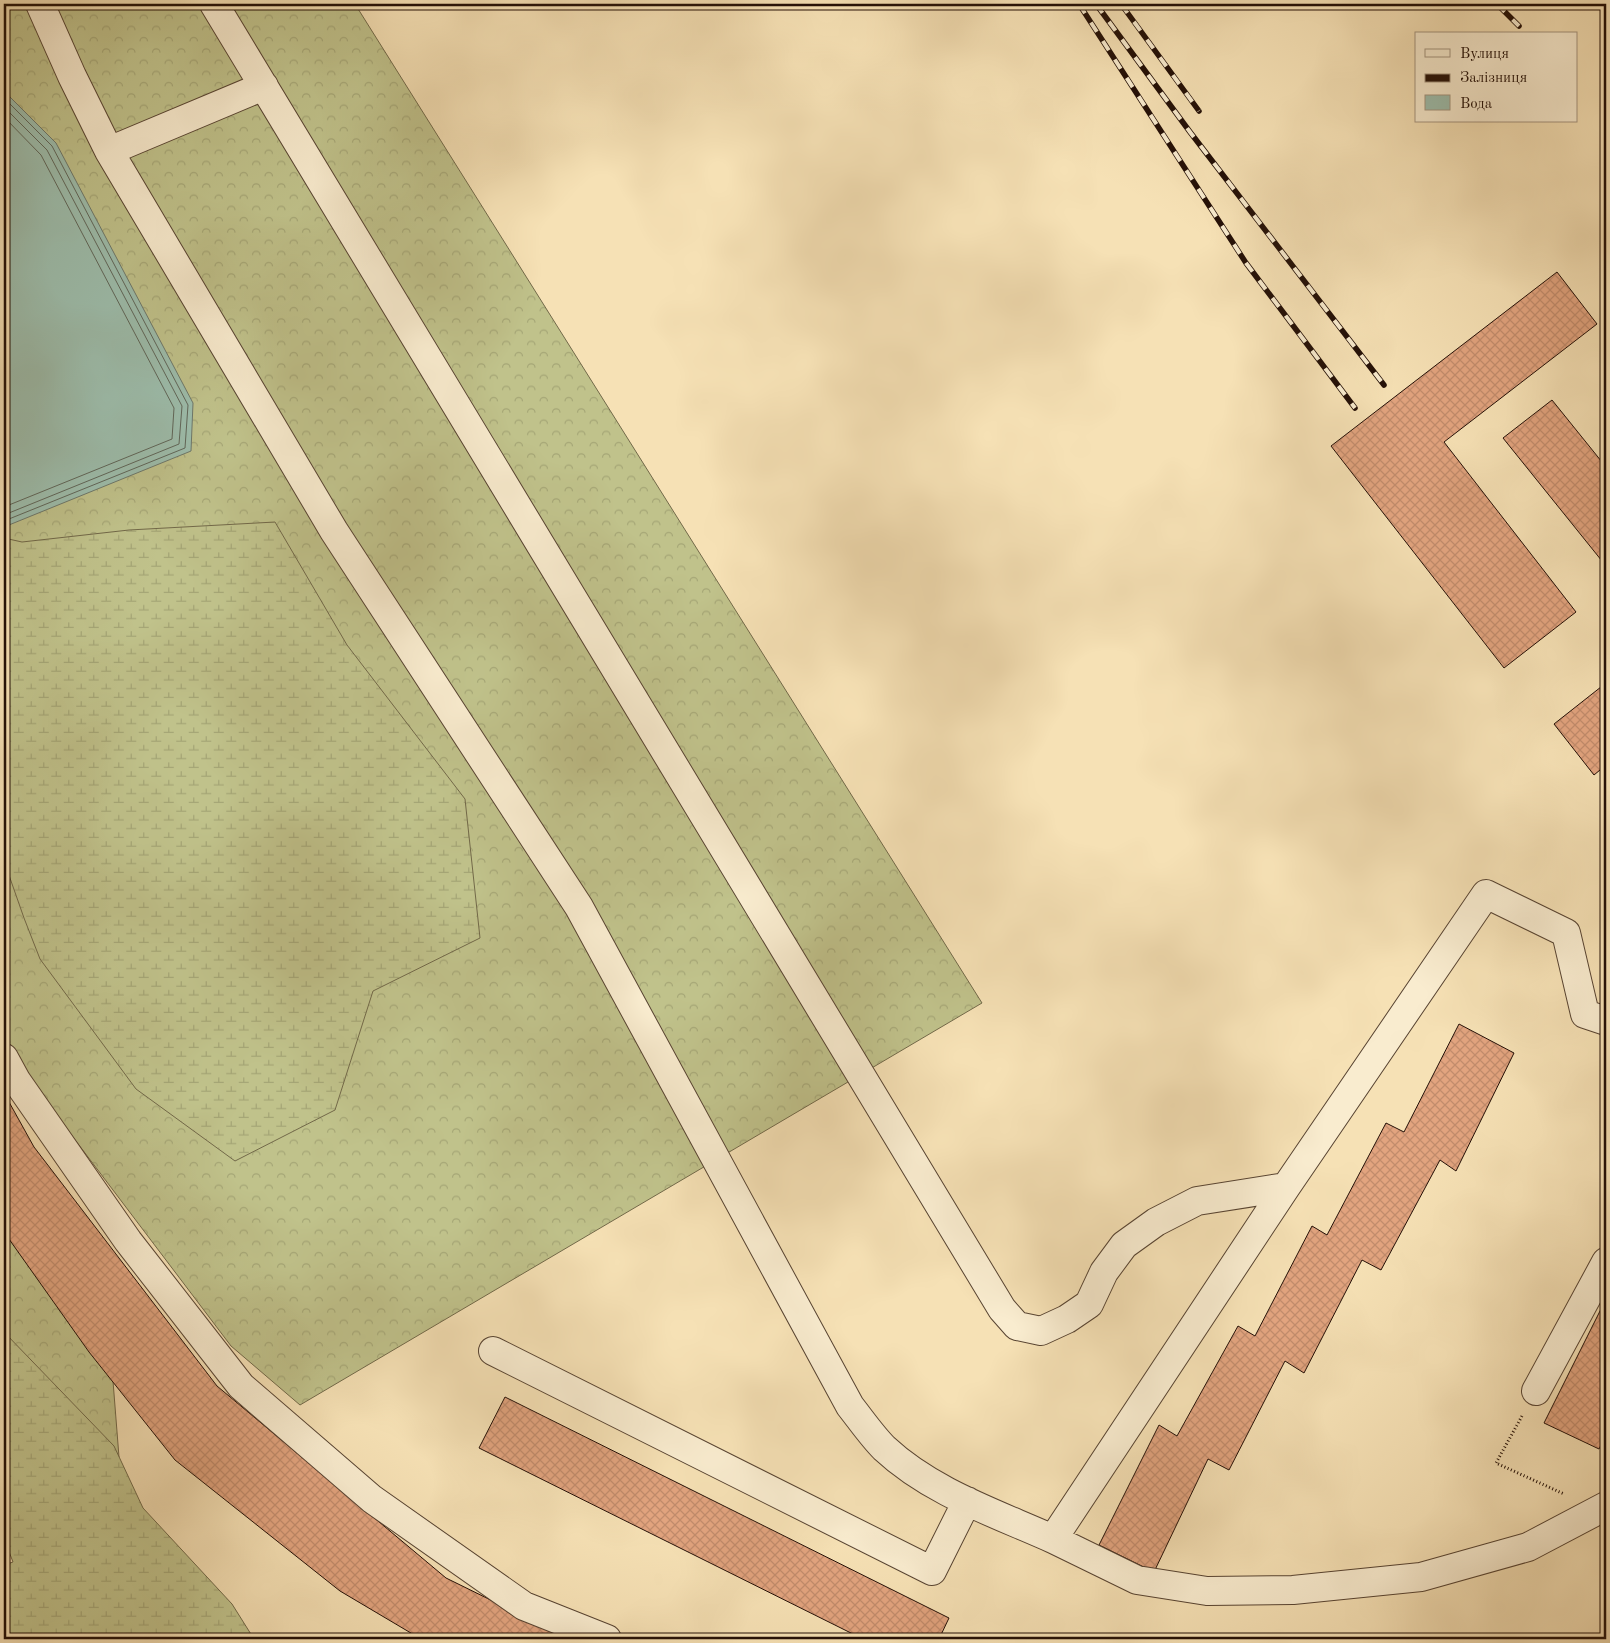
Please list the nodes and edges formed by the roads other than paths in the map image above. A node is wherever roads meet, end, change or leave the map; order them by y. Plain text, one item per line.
1 (40, 4) edge
2 (214, 4) edge
3 (264, 86) junction
4 (109, 151) junction
5 (1606, 1022) edge
6 (4, 1058) edge
7 (1286, 1187) junction
8 (1606, 1262) edge
9 (493, 1351) dead end
10 (1536, 1391) road end
11 (967, 1502) junction
12 (1603, 1508) edge
13 (1053, 1538) junction
14 (607, 1639) edge

1 - 4 lane
2 - 3 lane
3 - 4 lane
3 - 7 lane
4 - 11 lane
5 - 7 lane
6 - 14 lane
7 - 13 lane
8 - 10 lane
9 - 11 lane
11 - 13 lane
12 - 13 lane

